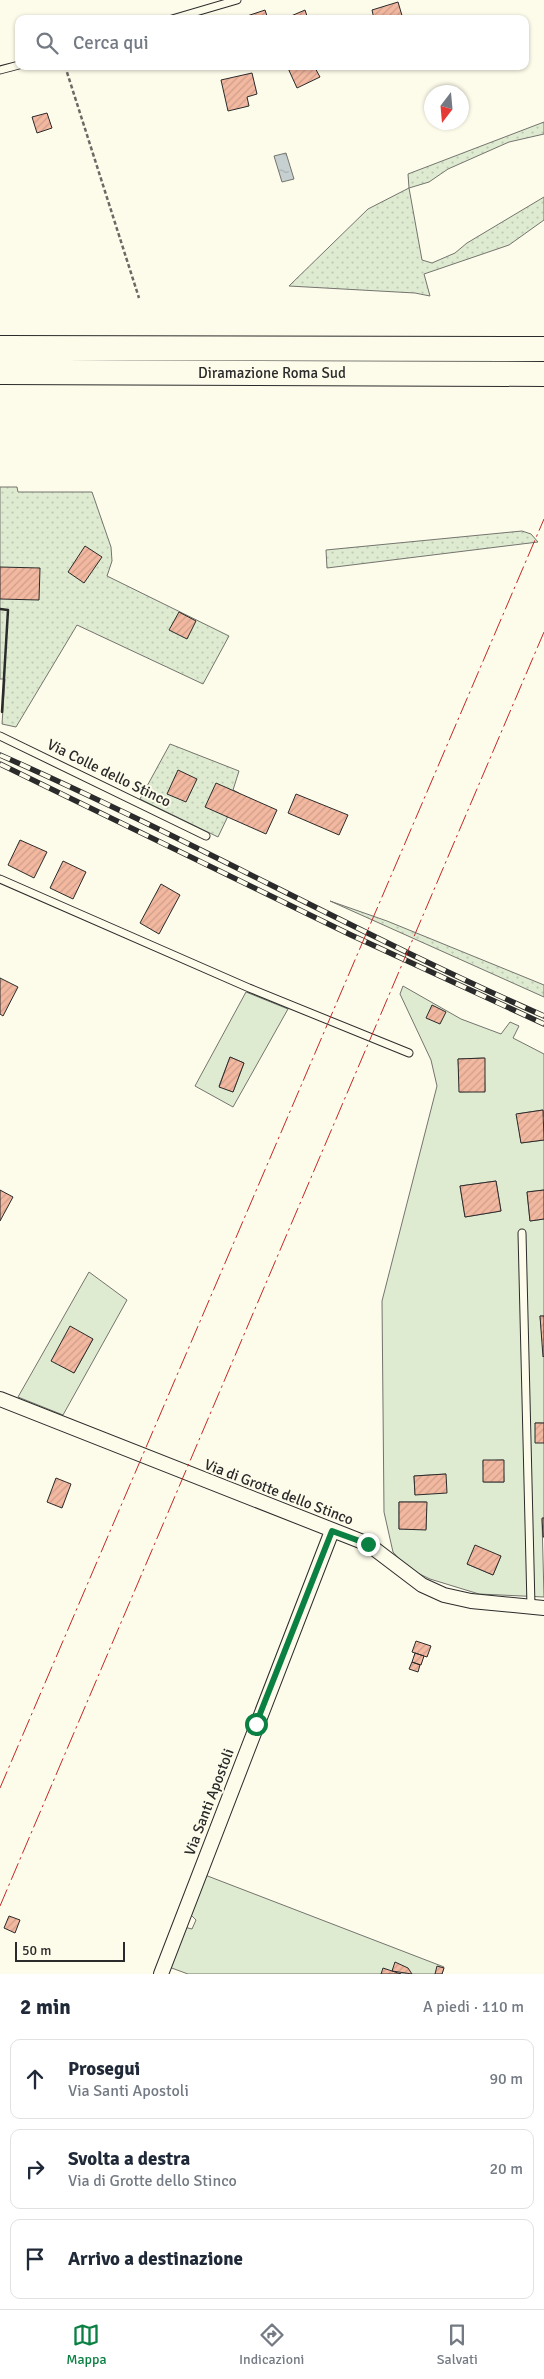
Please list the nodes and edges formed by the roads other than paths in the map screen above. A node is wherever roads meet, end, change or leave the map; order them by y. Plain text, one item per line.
1 (238, 0) edge
2 (186, 15) edge
3 (15, 66) edge
4 (0, 70) edge
5 (0, 348) edge
6 (544, 349) edge
7 (0, 372) edge
8 (544, 374) edge
9 (0, 736) edge
10 (206, 836) dead end
11 (0, 878) edge
12 (409, 1053) dead end
13 (522, 1232) dead end
14 (0, 1399) edge
15 (332, 1531) junction
16 (537, 1607) edge
17 (161, 1974) edge

1 - 2 lane
3 - 4 lane
5 - 6 highway, Diramazione Roma Sud
7 - 8 highway, Diramazione Roma Sud
9 - 10 lane, Via Colle dello Stinco
11 - 12 lane
13 - 16 lane
14 - 15 street, Via di Grotte dello Stinco
15 - 16 street, Via di Grotte dello Stinco
15 - 17 street, Via Santi Apostoli

